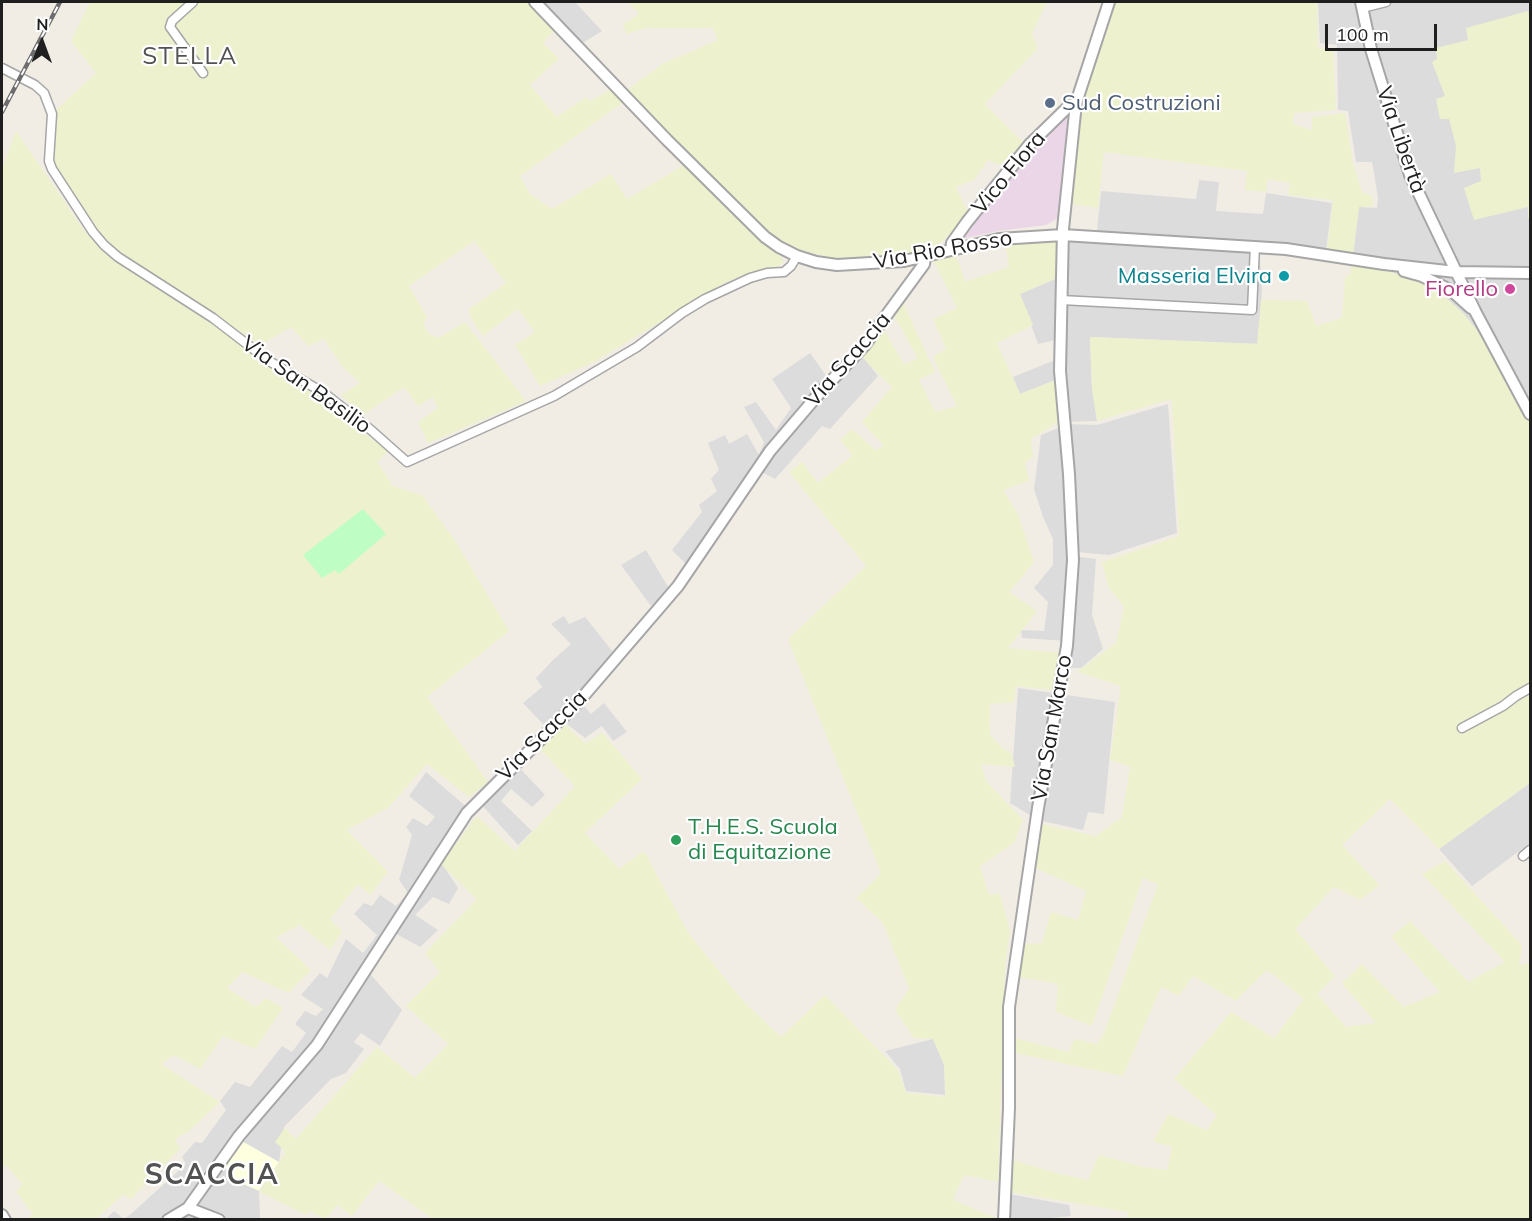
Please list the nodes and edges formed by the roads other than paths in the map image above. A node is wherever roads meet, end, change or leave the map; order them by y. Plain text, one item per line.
1 (193, 2) edge
2 (535, 2) edge
3 (1109, 2) edge
4 (1386, 2) edge
5 (1362, 4) edge
6 (2, 68) edge
7 (203, 73) dead end
8 (1076, 103) junction
9 (1063, 234) junction
10 (1255, 246) junction
11 (951, 250) junction
12 (796, 256) junction
13 (925, 257) junction
14 (1384, 264) junction
15 (1456, 272) junction
16 (1530, 273) edge
17 (1461, 284) junction
18 (1452, 291) junction
19 (1061, 300) junction
20 (1475, 311) junction
21 (1530, 414) edge
22 (1530, 688) edge
23 (1462, 728) dead end
24 (188, 1208) junction
25 (2, 1215) edge
26 (5, 1220) edge
27 (168, 1220) edge
28 (219, 1220) edge
29 (1004, 1220) edge

1 - 7 street
2 - 12 street, Via Rio Rosso
3 - 8 street, Via San Marco
4 - 5 street
5 - 15 street, Via Libertà
6 - 12 street, Via San Basilio
8 - 9 street, Via San Marco
8 - 11 street, Vico Flora
9 - 10 street, Via Rio Rosso
9 - 11 street, Via Rio Rosso
9 - 19 street, Via San Marco
10 - 14 street, Via Rio Rosso
10 - 19 street
11 - 13 street, Via Rio Rosso
12 - 13 street, Via Rio Rosso
13 - 24 street, Via Scaccia
14 - 15 street
14 - 18 street
15 - 16 street
15 - 17 street, Via Libertà
17 - 18 street
17 - 20 street, Via Libertà
18 - 20 street
19 - 29 street, Via San Marco
20 - 21 street, Via Libertà
22 - 23 street
24 - 27 street, Via Scaccia
24 - 28 street
25 - 26 street

